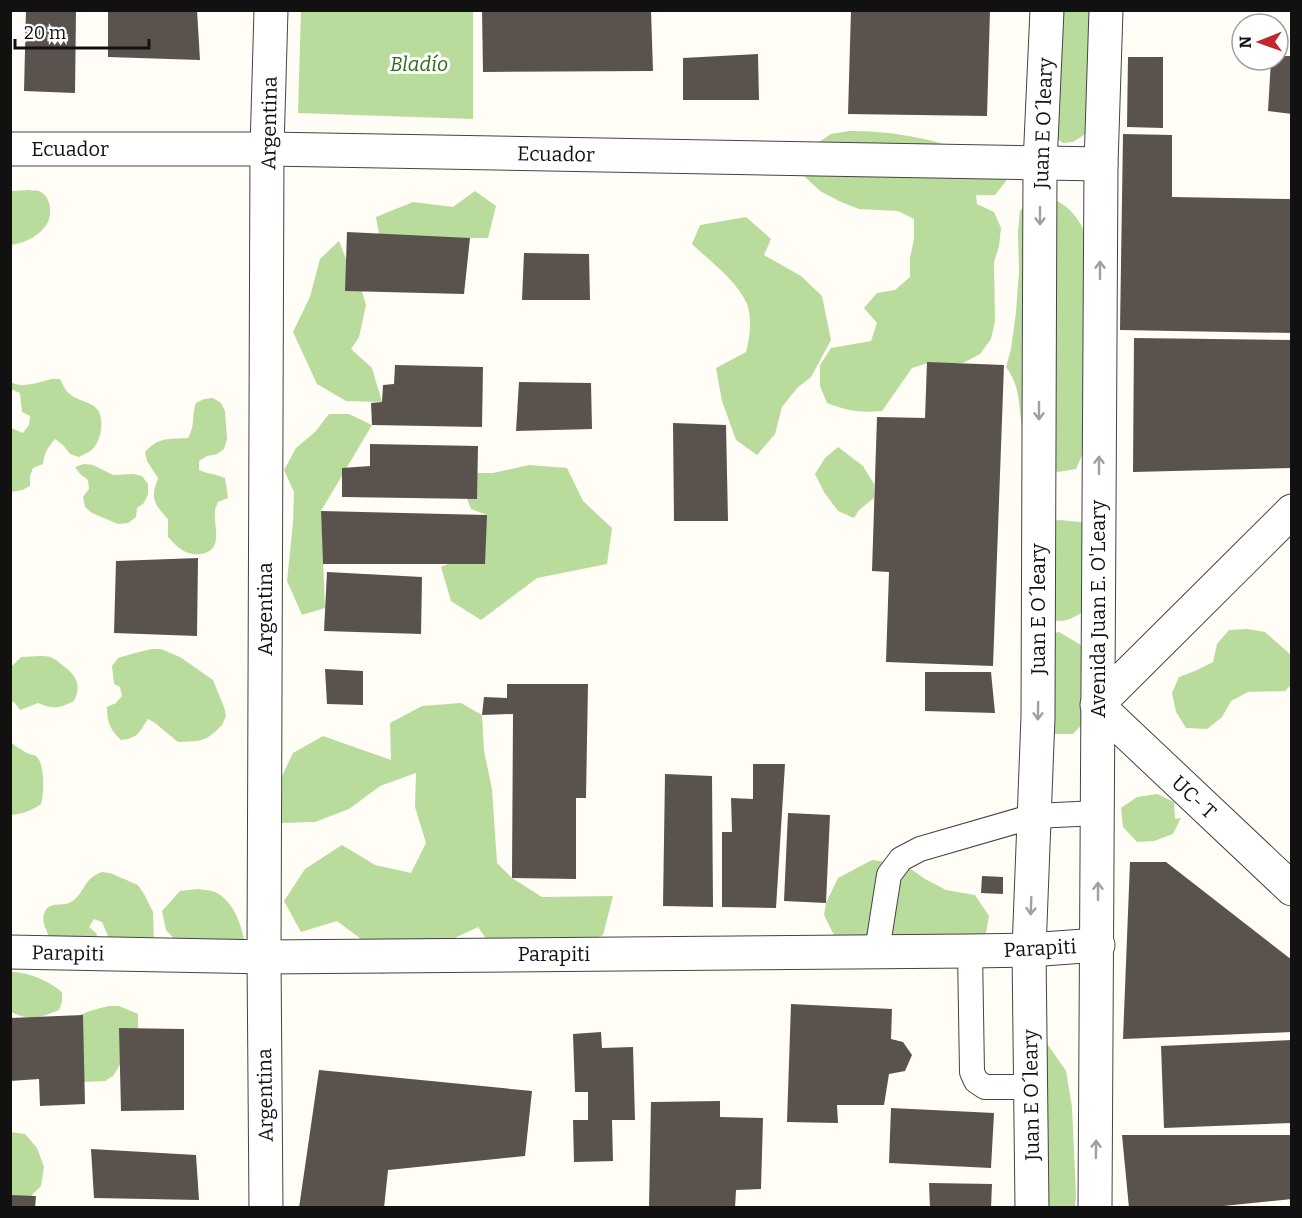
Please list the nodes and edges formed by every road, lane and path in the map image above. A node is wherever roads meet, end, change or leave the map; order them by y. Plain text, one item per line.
1 (271, 10) edge
2 (1047, 10) edge
3 (1106, 10) edge
4 (267, 148) junction
5 (10, 149) edge
6 (1040, 164) junction
7 (1101, 164) junction
8 (1292, 511) edge
9 (1097, 705) junction
10 (1098, 813) junction
11 (1034, 816) junction
12 (1292, 889) edge
13 (1098, 945) junction
14 (1029, 950) junction
15 (877, 951) junction
16 (970, 951) junction
17 (10, 952) edge
18 (264, 957) junction
19 (1031, 1087) junction
20 (266, 1208) edge
21 (1032, 1208) edge
22 (1095, 1208) edge

1 - 4 street, Argentina
2 - 6 street, Juan E O´leary
3 - 7 street, Avenida Juan E. O'Leary
4 - 5 street, Ecuador
4 - 6 street, Ecuador
4 - 18 street, Argentina
6 - 7 street, Ecuador
6 -> 11 street, Juan E O´leary
9 -> 7 street, Avenida Juan E. O'Leary
8 - 9 street
9 - 10 street, Avenida Juan E. O'Leary
9 - 12 street, UC- T
10 - 11 lane
13 -> 10 street, Avenida Juan E. O'Leary
11 -> 14 street, Juan E O´leary
11 - 15 lane
13 - 14 street, Parapiti
22 -> 13 street, Avenida Juan E. O'Leary
14 - 16 street, Parapiti
14 - 19 street, Juan E O´leary
15 - 16 street, Parapiti
15 - 18 street, Parapiti
16 - 19 lane
17 - 18 street, Parapiti
18 - 20 street, Argentina
19 - 21 street, Juan E O´leary

